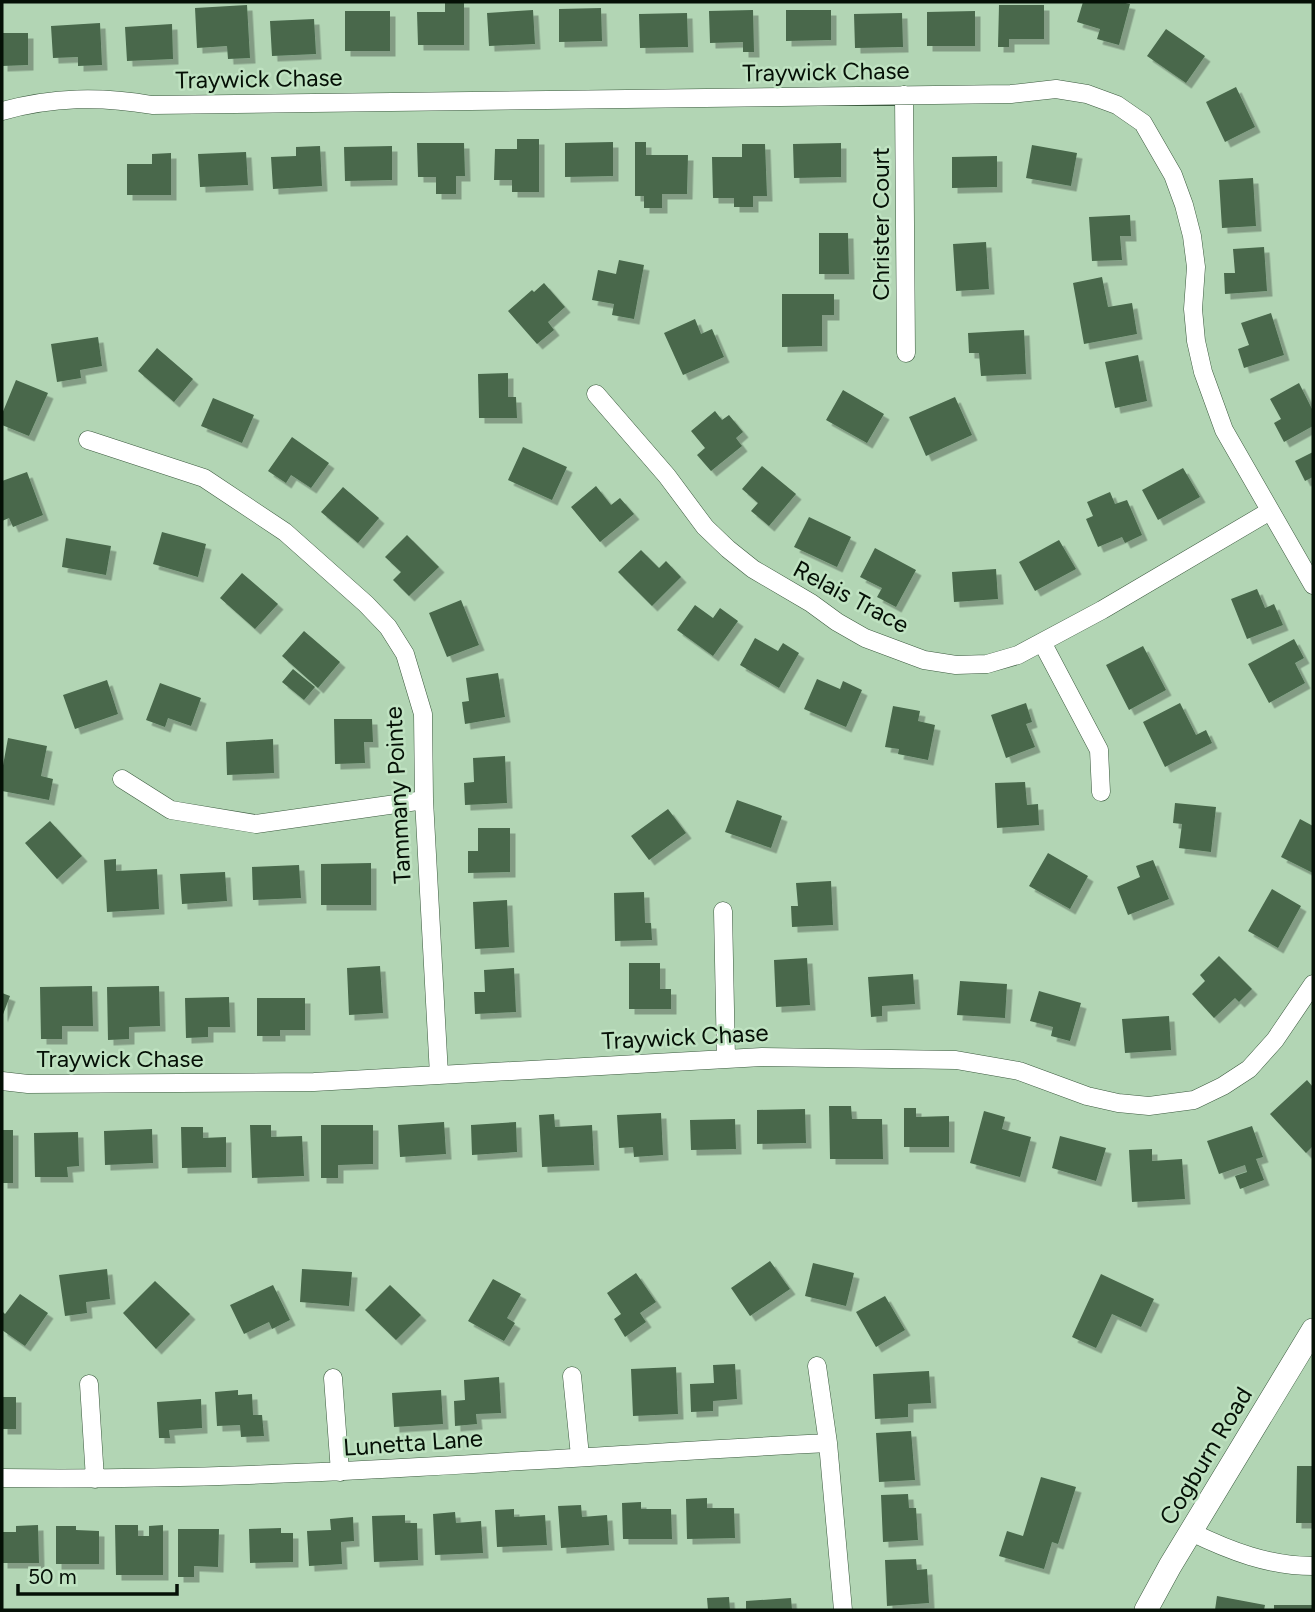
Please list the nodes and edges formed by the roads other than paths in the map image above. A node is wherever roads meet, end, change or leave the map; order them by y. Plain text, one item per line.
1 (904, 95) junction
2 (2, 111) edge
3 (906, 353) dead end
4 (596, 394) dead end
5 (88, 440) dead end
6 (1270, 511) junction
7 (1313, 585) edge
8 (1043, 644) junction
9 (122, 779) dead end
10 (1101, 792) dead end
11 (424, 800) junction
12 (723, 911) dead end
13 (1313, 984) edge
14 (726, 1059) junction
15 (439, 1075) junction
16 (2, 1081) edge
17 (1313, 1330) edge
18 (817, 1366) dead end
19 (572, 1376) dead end
20 (333, 1378) dead end
21 (89, 1384) dead end
22 (828, 1443) junction
23 (580, 1456) junction
24 (340, 1472) junction
25 (2, 1478) edge
26 (95, 1479) junction
27 (1191, 1532) junction
28 (1313, 1566) edge
29 (844, 1610) edge
30 (1146, 1610) edge

1 - 2 street, Traywick Chase
1 - 3 street, Christer Court
1 - 6 street, Traywick Chase
4 - 8 street, Relais Trace
5 - 11 street, Tammany Pointe
6 - 7 street, Traywick Chase
6 - 8 street, Relais Trace
8 - 10 street
9 - 11 street
11 - 15 street, Tammany Pointe
12 - 14 street
13 - 14 street, Traywick Chase
14 - 15 street, Traywick Chase
15 - 16 street, Traywick Chase
17 - 27 street, Cogburn Road
18 - 22 street
19 - 23 street
20 - 24 street
21 - 26 street
22 - 23 street, Lunetta Lane
22 - 29 street
23 - 24 street, Lunetta Lane
24 - 26 street, Lunetta Lane
25 - 26 street, Lunetta Lane
27 - 28 street
27 - 30 street, Cogburn Road

